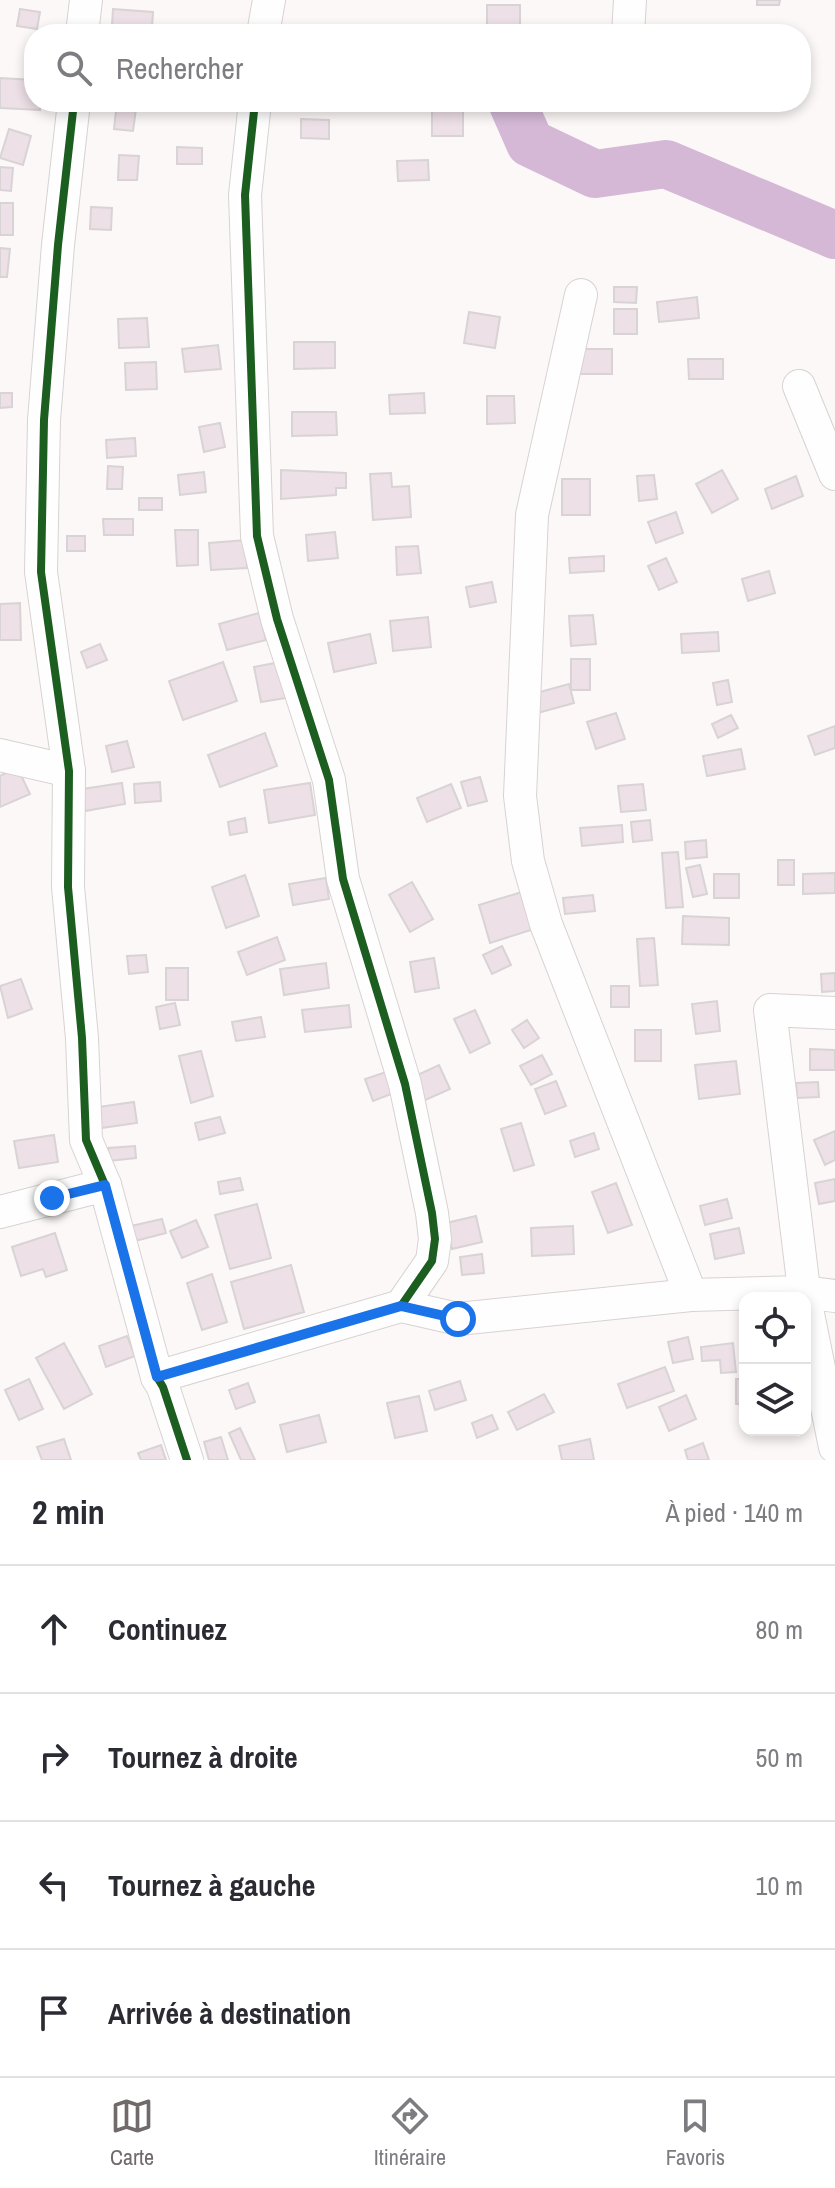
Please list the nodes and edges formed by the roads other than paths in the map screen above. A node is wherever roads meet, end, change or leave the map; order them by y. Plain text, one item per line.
1 (86, 0) edge
2 (269, 0) edge
3 (630, 0) edge
4 (83, 24) edge
5 (265, 24) edge
6 (629, 24) edge
7 (73, 112) edge
8 (254, 112) edge
9 (581, 295) dead end
10 (799, 386) dead end
11 (835, 474) edge
12 (0, 755) edge
13 (69, 771) junction
14 (835, 1013) edge
15 (105, 1185) junction
16 (0, 1212) edge
17 (804, 1292) edge
18 (691, 1295) junction
19 (739, 1295) edge
20 (811, 1296) edge
21 (835, 1296) edge
22 (401, 1306) junction
23 (811, 1330) edge
24 (157, 1377) junction
25 (835, 1447) edge
26 (187, 1460) edge

1 - 4 street
2 - 5 street
3 - 6 street
7 - 13 street
8 - 22 street
9 - 18 street
10 - 11 street
12 - 13 street
13 - 15 street
14 - 17 street
15 - 16 street
15 - 24 street
18 - 19 street
18 - 22 street
20 - 21 street
22 - 24 street
23 - 25 street
24 - 26 street

